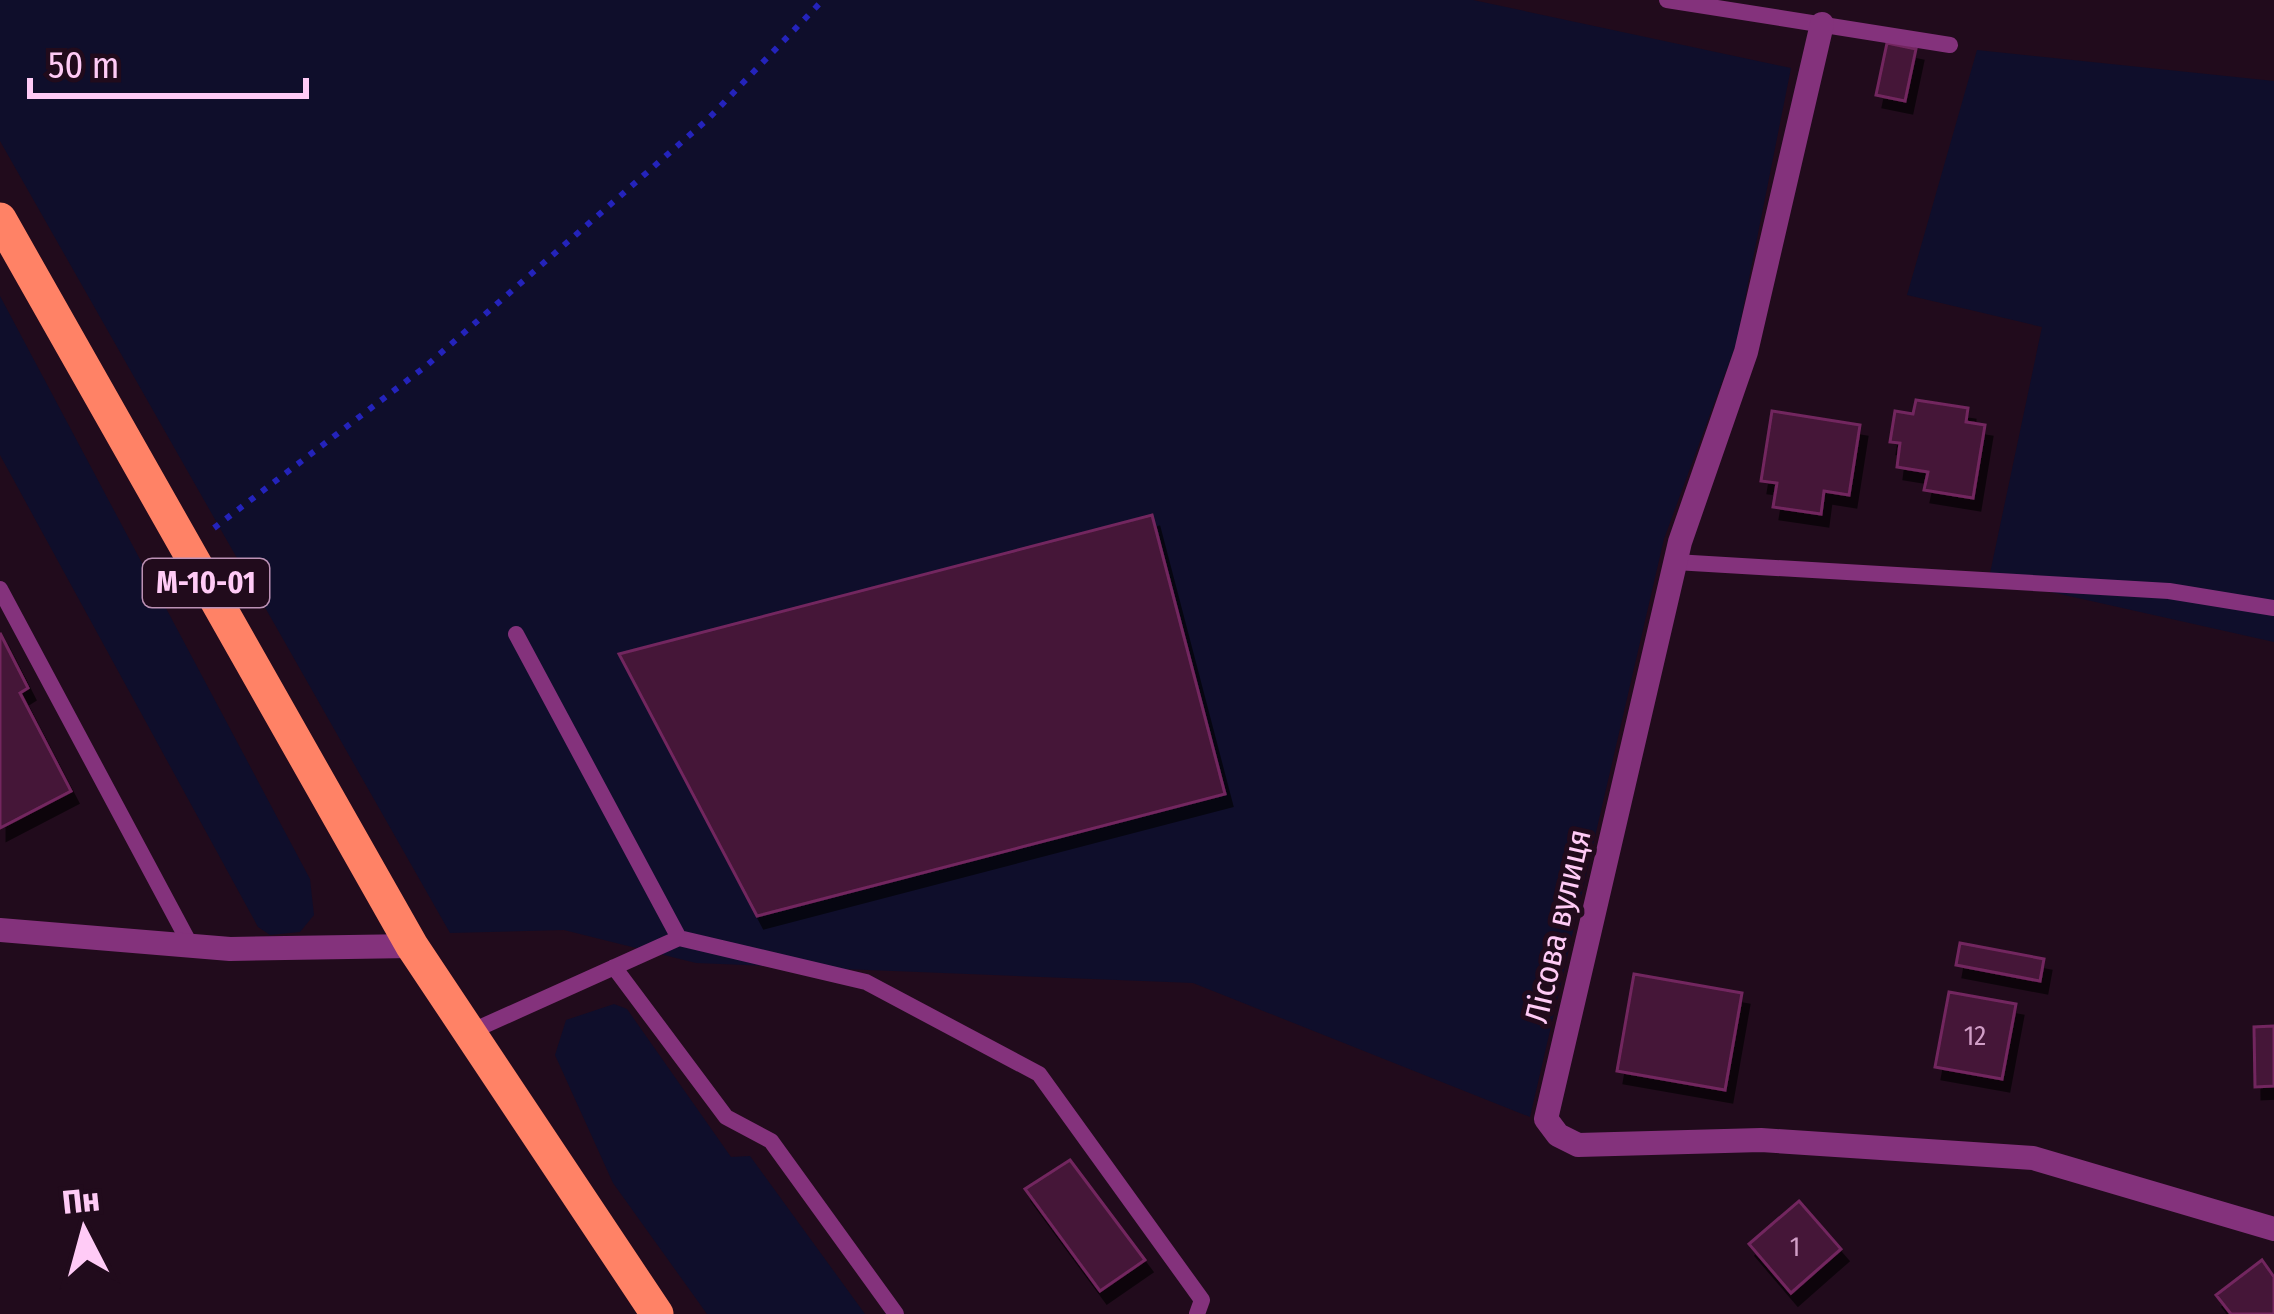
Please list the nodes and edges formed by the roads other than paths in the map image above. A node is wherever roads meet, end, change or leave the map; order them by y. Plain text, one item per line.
1 (1667, 0) edge
2 (1822, 24) junction
3 (1950, 45) dead end
4 (0, 219) edge
5 (1676, 562) junction
6 (0, 589) edge
7 (2274, 608) edge
8 (516, 634) dead end
9 (0, 930) edge
10 (679, 938) junction
11 (191, 946) junction
12 (412, 946) junction
13 (614, 968) junction
14 (470, 1032) junction
15 (2274, 1228) edge
16 (657, 1314) edge
17 (896, 1314) edge
18 (1197, 1314) edge

1 - 2 lane
2 - 3 lane
2 - 5 street, Лісова вулиця
4 - 12 highway, М-10-01
5 - 7 lane
5 - 15 street, Лісова вулиця
6 - 11 lane
8 - 10 lane
9 - 11 street
10 - 13 lane
10 - 18 lane
11 - 12 street
12 - 14 highway, М-10-01
13 - 14 lane
13 - 17 lane
14 - 16 highway, М-10-01

